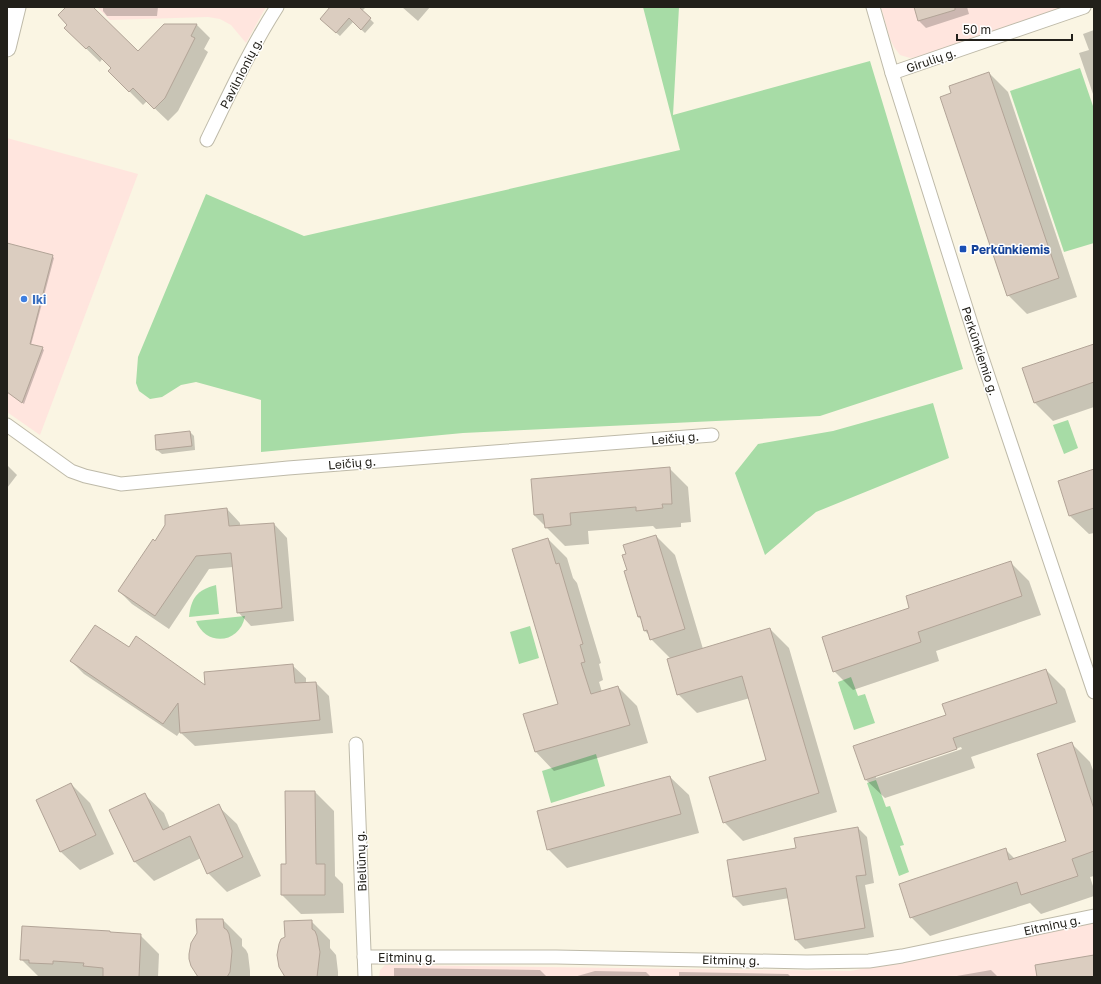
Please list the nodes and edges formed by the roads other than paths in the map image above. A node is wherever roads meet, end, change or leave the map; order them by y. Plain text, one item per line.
1 (17, 7) edge
2 (277, 7) edge
3 (873, 7) edge
4 (1084, 7) edge
5 (7, 48) edge
6 (892, 74) junction
7 (207, 140) dead end
8 (7, 425) edge
9 (712, 435) dead end
10 (1094, 692) edge
11 (356, 744) dead end
12 (1094, 916) edge
13 (364, 957) junction
14 (365, 977) edge

1 - 5 street
2 - 7 street, Pavilnionių g.
3 - 6 street, Perkūnkiemio g.
4 - 6 street, Girulių g.
6 - 10 street, Perkūnkiemio g.
8 - 9 street, Leičių g.
11 - 13 street, Bieliūnų g.
12 - 13 street, Eitminų g.
13 - 14 street, Bieliūnų g.

